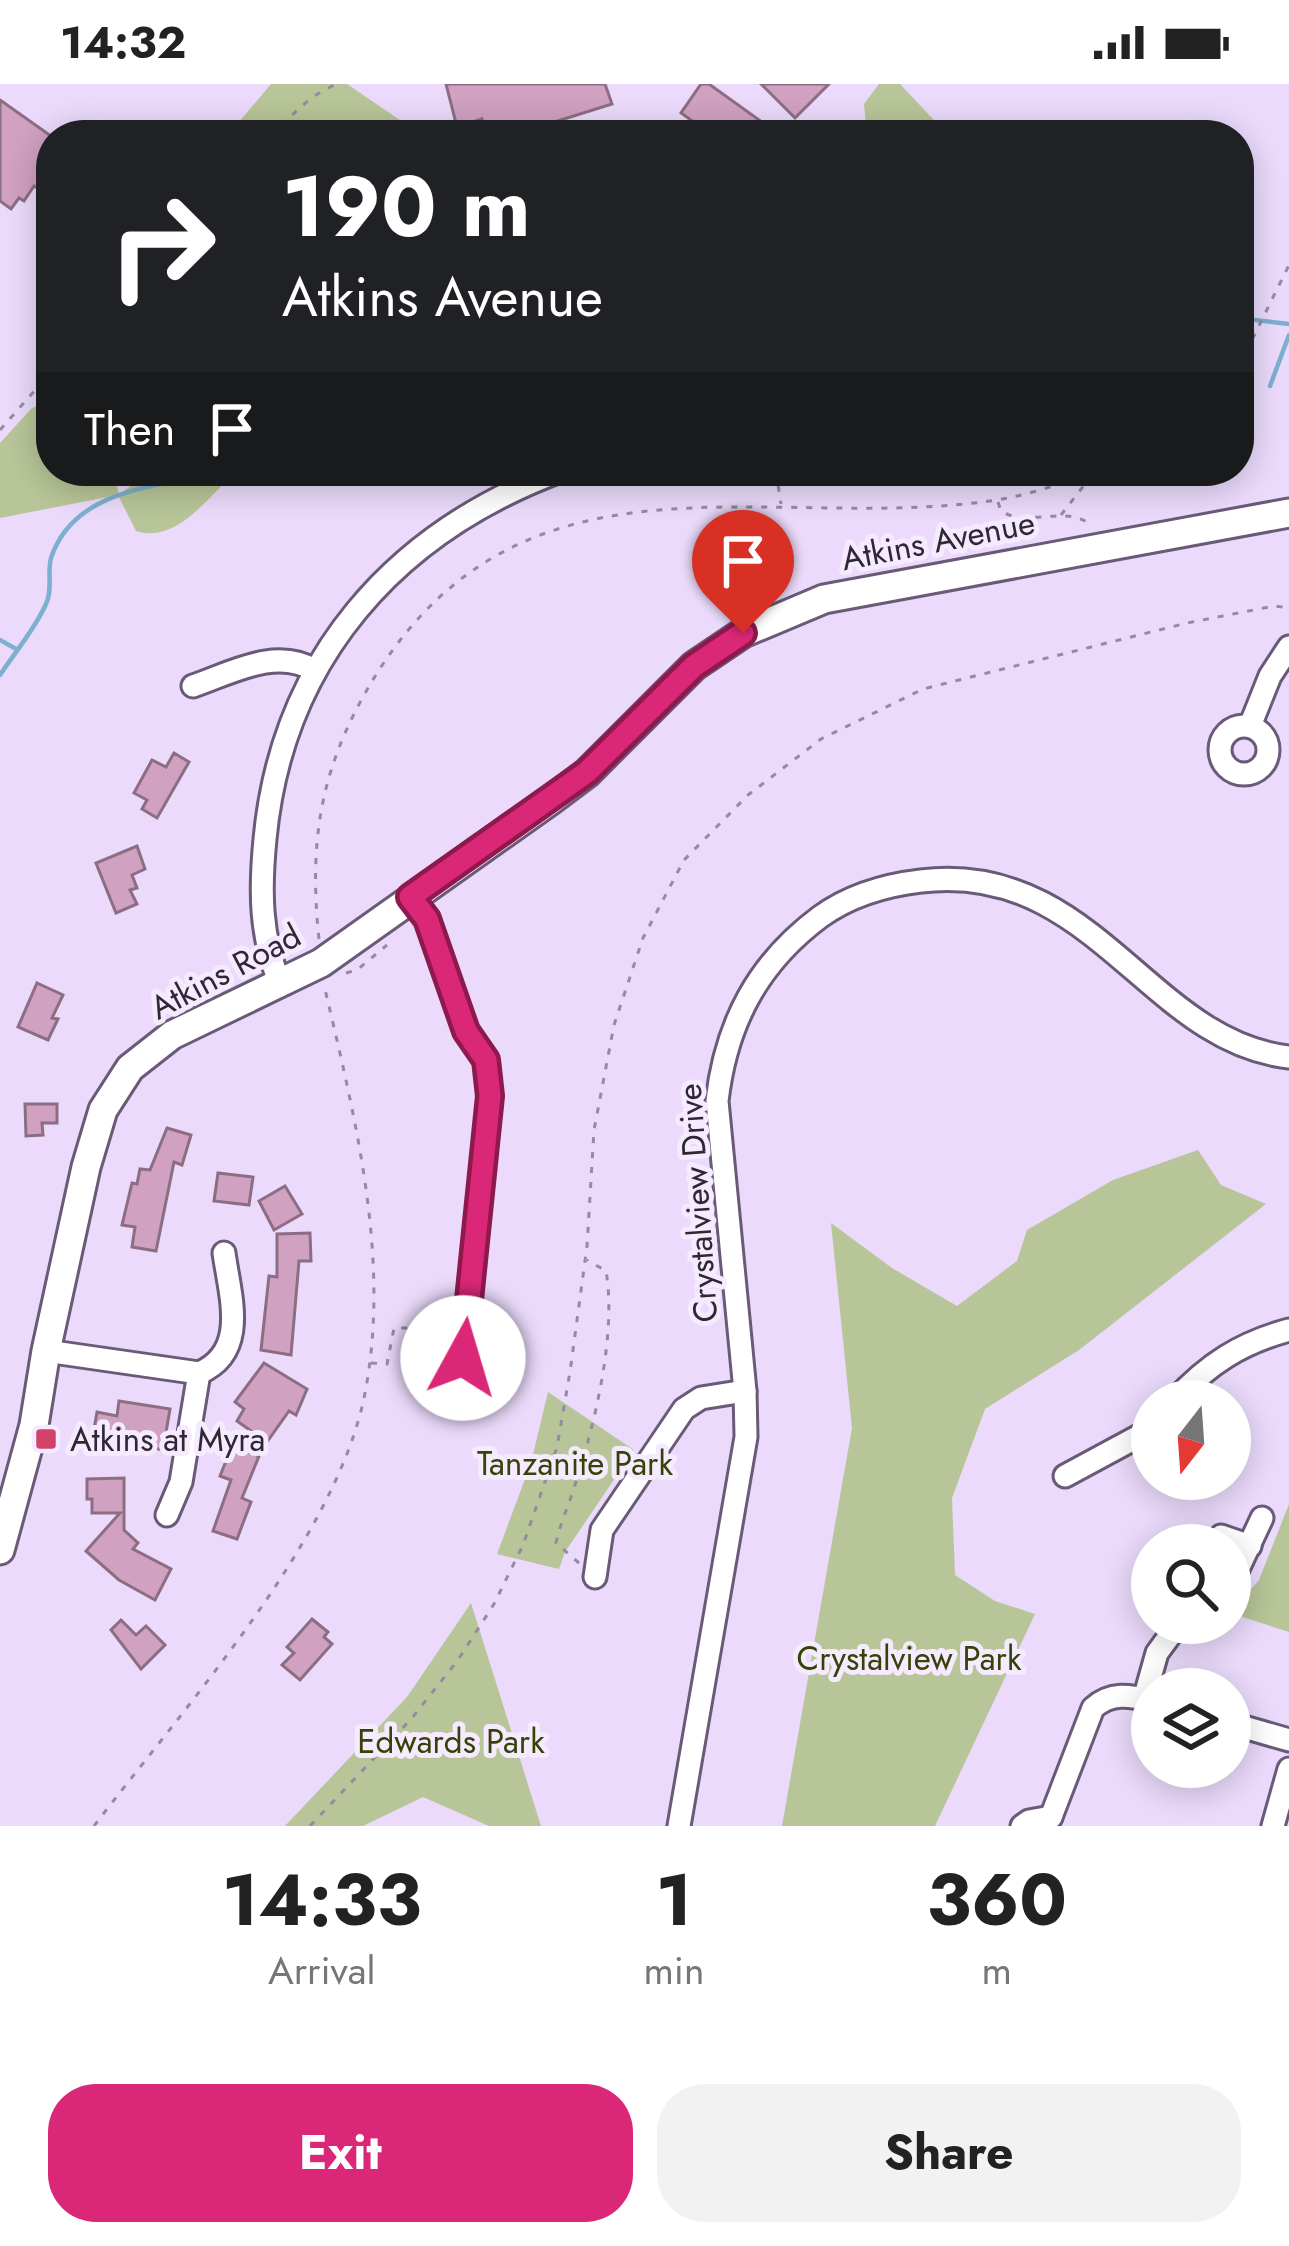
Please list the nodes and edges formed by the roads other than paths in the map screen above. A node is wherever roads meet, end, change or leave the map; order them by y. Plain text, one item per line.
1 (525, 486) edge
2 (1289, 514) edge
3 (1289, 647) edge
4 (314, 670) junction
5 (193, 686) dead end
6 (1250, 726) dead end
7 (410, 897) junction
8 (280, 983) junction
9 (1289, 1057) edge
10 (224, 1253) dead end
11 (1289, 1330) edge
12 (46, 1351) junction
13 (463, 1358) dead end
14 (199, 1373) junction
15 (1194, 1380) edge
16 (745, 1391) junction
17 (1131, 1441) edge
18 (1065, 1475) dead end
19 (166, 1515) dead end
20 (1262, 1518) dead end
21 (1251, 1544) edge
22 (0, 1550) edge
23 (595, 1577) road end
24 (1131, 1697) edge
25 (1251, 1730) edge
26 (1289, 1740) edge
27 (1289, 1769) edge
28 (1054, 1822) edge
29 (679, 1826) edge
30 (1022, 1826) edge
31 (1273, 1826) edge

1 - 4 street
2 - 7 street, Atkins Avenue
3 - 6 street
4 - 5 street
4 - 8 street
7 - 8 street, Atkins Road
7 - 13 street
8 - 12 street, Atkins Road
9 - 16 street, Crystalview Drive
10 - 14 street
11 - 15 street
12 - 14 street
12 - 22 street, Atkins Road
14 - 19 street
16 - 23 street
16 - 29 street, Crystalview Drive
17 - 18 street
20 - 21 street
24 - 28 street
25 - 26 street
27 - 31 street
28 - 30 street

